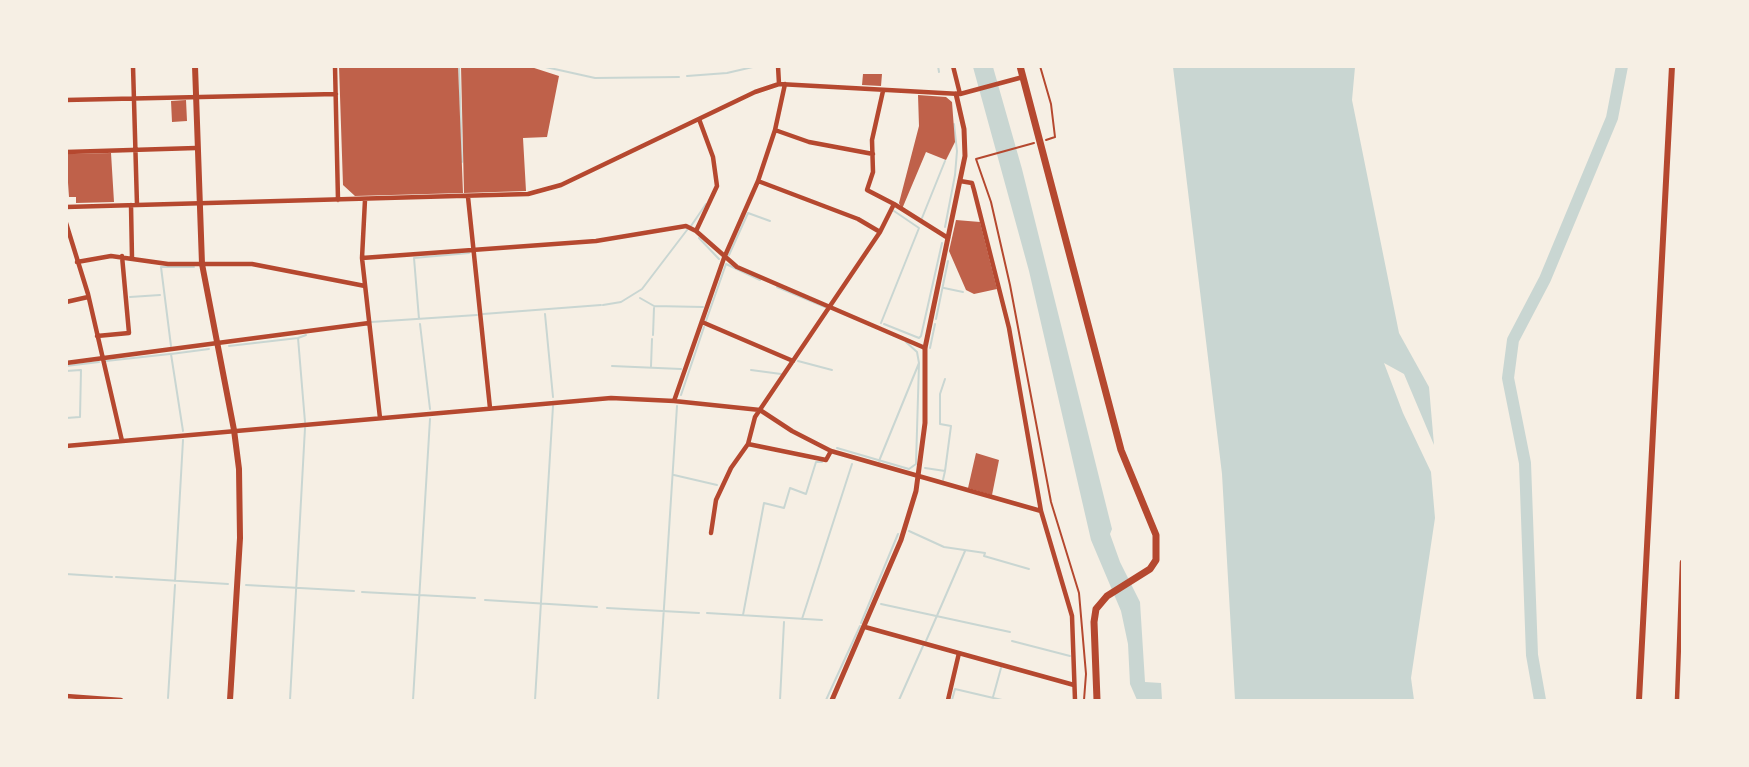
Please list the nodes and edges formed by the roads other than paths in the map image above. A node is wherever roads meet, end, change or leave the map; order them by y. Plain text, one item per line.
1 (133, 66) edge
2 (195, 66) edge
3 (335, 66) edge
4 (778, 66) edge
5 (953, 66) edge
6 (1020, 66) edge
7 (1672, 66) edge
8 (1023, 77) junction
9 (782, 84) junction
10 (883, 91) junction
11 (336, 94) junction
12 (958, 94) junction
13 (195, 98) junction
14 (134, 99) junction
15 (66, 100) edge
16 (699, 119) junction
17 (775, 130) junction
18 (197, 148) junction
19 (135, 150) junction
20 (66, 152) edge
21 (873, 154) junction
22 (758, 181) junction
23 (960, 181) junction
24 (468, 197) junction
25 (338, 200) junction
26 (365, 201) junction
27 (198, 204) junction
28 (894, 204) junction
29 (134, 205) junction
30 (66, 208) edge
31 (66, 223) edge
32 (696, 231) junction
33 (880, 232) junction
34 (948, 238) junction
35 (473, 251) junction
36 (122, 256) junction
37 (132, 258) junction
38 (362, 258) junction
39 (724, 258) junction
40 (77, 262) junction
41 (202, 264) junction
42 (365, 286) junction
43 (88, 297) junction
44 (66, 302) edge
45 (830, 305) junction
46 (702, 322) junction
47 (369, 323) junction
48 (97, 336) junction
49 (217, 344) junction
50 (925, 348) junction
51 (102, 359) junction
52 (793, 361) junction
53 (66, 363) edge
54 (674, 401) junction
55 (491, 408) junction
56 (760, 410) junction
57 (380, 418) junction
58 (234, 430) junction
59 (122, 441) junction
60 (748, 444) junction
61 (66, 446) edge
62 (831, 451) junction
63 (919, 477) junction
64 (1041, 512) junction
65 (711, 533) dead end
66 (1682, 562) edge
67 (1681, 596) edge
68 (865, 627) junction
69 (959, 653) junction
70 (1074, 685) junction
71 (66, 696) edge
72 (121, 701) edge
73 (230, 701) edge
74 (832, 701) edge
75 (948, 701) edge
76 (1075, 701) edge
77 (1097, 701) edge
78 (1639, 701) edge
79 (1677, 701) edge

1 - 14 street
2 - 13 main road
3 - 11 street
4 - 9 street
5 - 12 street
6 - 8 main road
7 - 78 main road
8 - 12 street
8 - 77 main road
9 - 10 street
9 - 16 street
9 - 17 street
10 - 12 street
10 - 21 street
11 - 13 street
11 - 25 street
12 - 23 street
13 - 14 street
13 - 18 main road
14 - 15 street
14 - 19 street
16 - 24 street
16 - 32 street
17 - 21 street
17 - 22 street
18 - 19 street
18 - 27 main road
19 - 20 street
19 - 29 street
21 - 28 street
22 - 33 street
22 - 39 street
23 - 34 street
23 - 64 street
24 - 26 street
24 - 35 street
25 - 26 street
25 - 27 street
26 - 38 street
27 - 29 street
27 - 41 main road
28 - 33 street
28 - 34 street
29 - 30 street
29 - 37 street
31 - 40 street
32 - 35 street
32 - 39 street
33 - 45 street
34 - 50 street
35 - 38 street
35 - 55 street
36 - 37 street
36 - 40 street
36 - 48 street
37 - 41 street
38 - 42 street
39 - 45 street
39 - 46 street
40 - 43 street
41 - 42 street
41 - 49 main road
42 - 47 street
43 - 44 street
43 - 48 street
45 - 50 street
45 - 52 street
46 - 52 street
46 - 54 street
47 - 49 street
47 - 57 street
48 - 51 street
49 - 51 street
49 - 58 main road
50 - 63 street
51 - 53 street
51 - 59 street
52 - 56 street
54 - 55 street
54 - 56 street
55 - 57 street
56 - 60 street
56 - 62 street
57 - 58 street
58 - 59 street
58 - 73 main road
59 - 61 street
60 - 62 street
60 - 65 street
62 - 63 street
63 - 64 street
63 - 68 street
64 - 70 street
66 - 67 street
67 - 79 street
68 - 69 street
68 - 74 street
69 - 70 street
69 - 75 street
70 - 76 street
71 - 72 street

